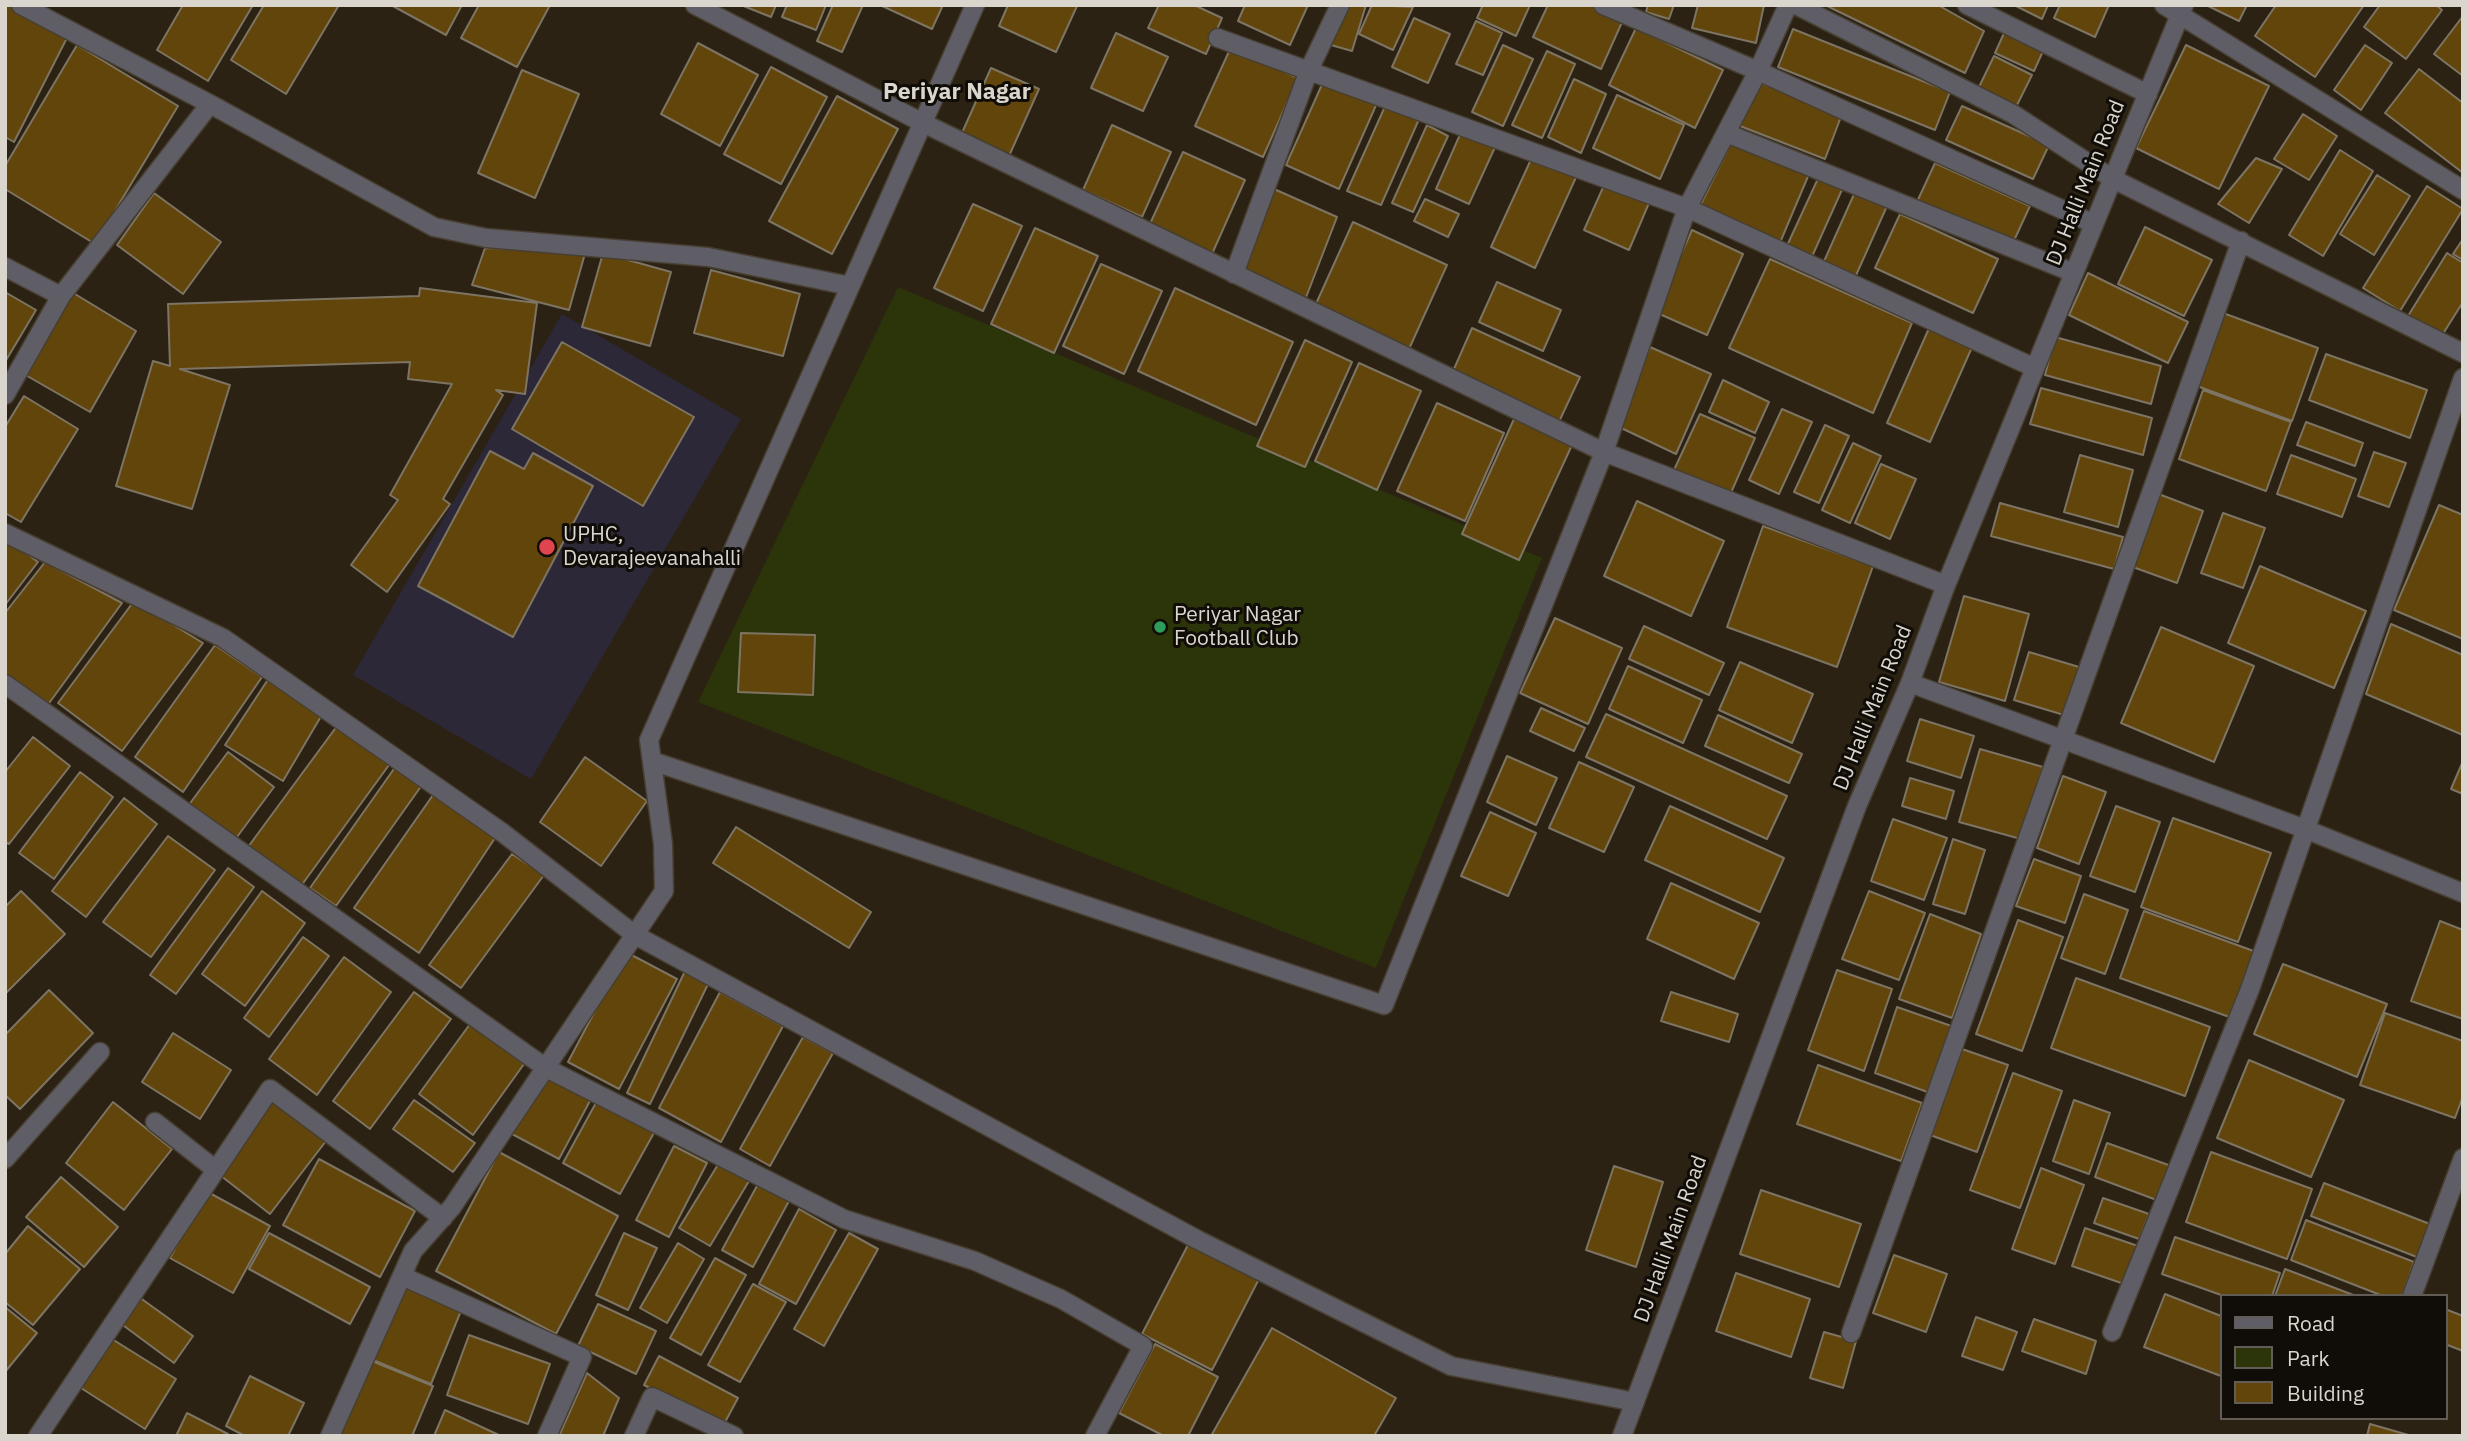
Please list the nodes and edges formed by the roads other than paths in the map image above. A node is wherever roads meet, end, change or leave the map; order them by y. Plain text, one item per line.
1 (21, 5) edge
2 (695, 5) edge
3 (975, 5) edge
4 (1340, 5) edge
5 (1603, 5) edge
6 (1788, 5) edge
7 (1796, 5) edge
8 (1968, 5) edge
9 (2164, 5) edge
10 (2182, 9) edge
11 (1218, 38) dead end
12 (1308, 70) junction
13 (1758, 71) junction
14 (2148, 94) junction
15 (210, 104) junction
16 (923, 123) junction
17 (1726, 134) junction
18 (2113, 179) junction
19 (2463, 190) edge
20 (1687, 208) junction
21 (2094, 225) junction
22 (2241, 241) junction
23 (5, 267) edge
24 (2074, 273) junction
25 (1234, 274) junction
26 (850, 286) junction
27 (61, 296) junction
28 (2463, 353) edge
29 (2035, 368) junction
30 (2463, 379) edge
31 (5, 396) edge
32 (1604, 452) junction
33 (5, 533) edge
34 (1945, 585) junction
35 (1910, 683) junction
36 (5, 684) edge
37 (2062, 738) junction
38 (652, 761) junction
39 (2305, 830) junction
40 (2463, 893) edge
41 (635, 935) junction
42 (100, 1052) dead end
43 (546, 1068) junction
44 (155, 1122) dead end
45 (2463, 1158) edge
46 (5, 1159) edge
47 (216, 1170) junction
48 (443, 1218) junction
49 (402, 1276) junction
50 (2413, 1294) edge
51 (2112, 1332) dead end
52 (1851, 1333) dead end
53 (1635, 1402) junction
54 (38, 1436) edge
55 (330, 1436) edge
56 (547, 1436) edge
57 (634, 1436) edge
58 (734, 1436) edge
59 (1095, 1436) edge
60 (1622, 1436) edge

1 - 15 street
2 - 16 street
3 - 16 street
4 - 12 street
5 - 13 street
6 - 13 street
7 - 18 street
8 - 14 street
9 - 10 street
10 - 14 street, DJ Halli Main Road
10 - 19 street
11 - 12 street
12 - 20 street
12 - 25 street
13 - 17 street
13 - 21 street
14 - 18 street, DJ Halli Main Road
15 - 26 street
15 - 27 street
16 - 25 street
16 - 26 street
17 - 20 street
17 - 24 street
18 - 21 street, DJ Halli Main Road
18 - 22 street
20 - 29 street
20 - 32 street
21 - 24 street, DJ Halli Main Road
22 - 28 street
22 - 37 street
23 - 27 street
24 - 29 street, DJ Halli Main Road
25 - 32 street
26 - 38 street
27 - 31 street
29 - 34 street, DJ Halli Main Road
30 - 39 street
32 - 34 street
32 - 38 street
33 - 41 street
34 - 35 street, DJ Halli Main Road
35 - 37 street
35 - 53 street, DJ Halli Main Road
36 - 43 street
37 - 39 street
37 - 52 street
38 - 41 street
39 - 40 street
39 - 51 street
41 - 43 street
41 - 53 street
42 - 46 street
43 - 48 street
43 - 59 street
44 - 47 street
45 - 50 street
47 - 48 street
47 - 54 street
48 - 49 street
49 - 55 street
49 - 56 street
53 - 60 street, DJ Halli Main Road
57 - 58 street

